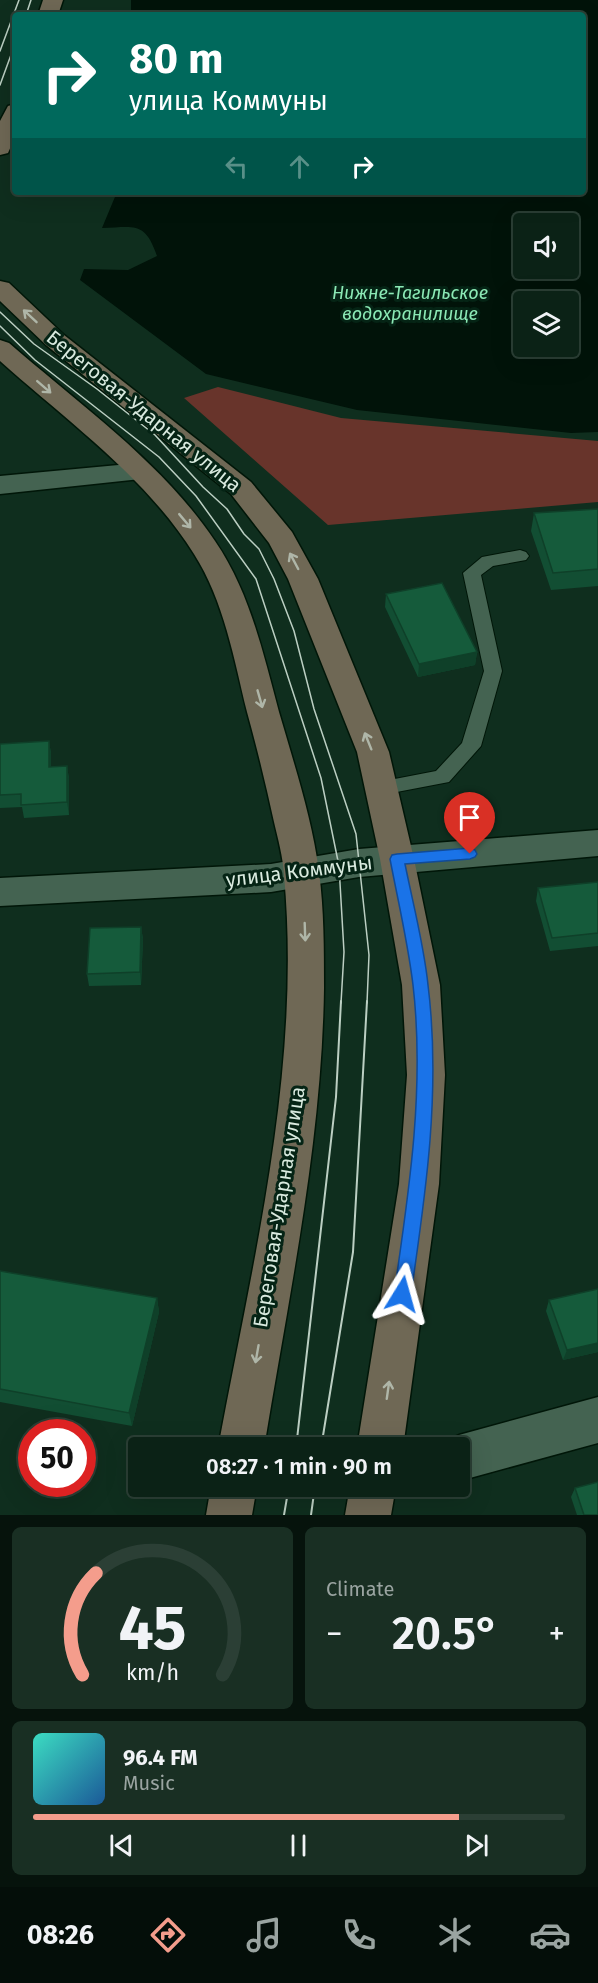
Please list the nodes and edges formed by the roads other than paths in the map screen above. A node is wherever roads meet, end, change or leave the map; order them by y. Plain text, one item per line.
1 (12, 117) edge
2 (0, 147) edge
3 (0, 288) edge
4 (0, 348) edge
5 (140, 472) junction
6 (0, 485) edge
7 (520, 556) dead end
8 (381, 788) junction
9 (598, 843) edge
10 (397, 859) junction
11 (302, 873) junction
12 (0, 892) edge
13 (598, 1420) edge
14 (243, 1437) edge
15 (382, 1437) edge
16 (470, 1455) edge
17 (232, 1497) edge
18 (371, 1497) edge
19 (229, 1515) edge
20 (368, 1515) edge

1 - 2 main road
8 -> 3 main road, Береговая-Ударная улица
4 -> 5 main road, Береговая-Ударная улица
5 - 6 street
5 -> 11 main road, Береговая-Ударная улица
7 - 8 lane
8 - 10 main road, Береговая-Ударная улица
9 - 10 street, улица Коммуны
10 - 11 street, улица Коммуны
15 -> 10 main road, Береговая-Ударная улица
11 - 12 street, улица Коммуны
11 -> 14 main road, Береговая-Ударная улица
13 - 16 street
17 - 19 main road
18 - 20 main road

